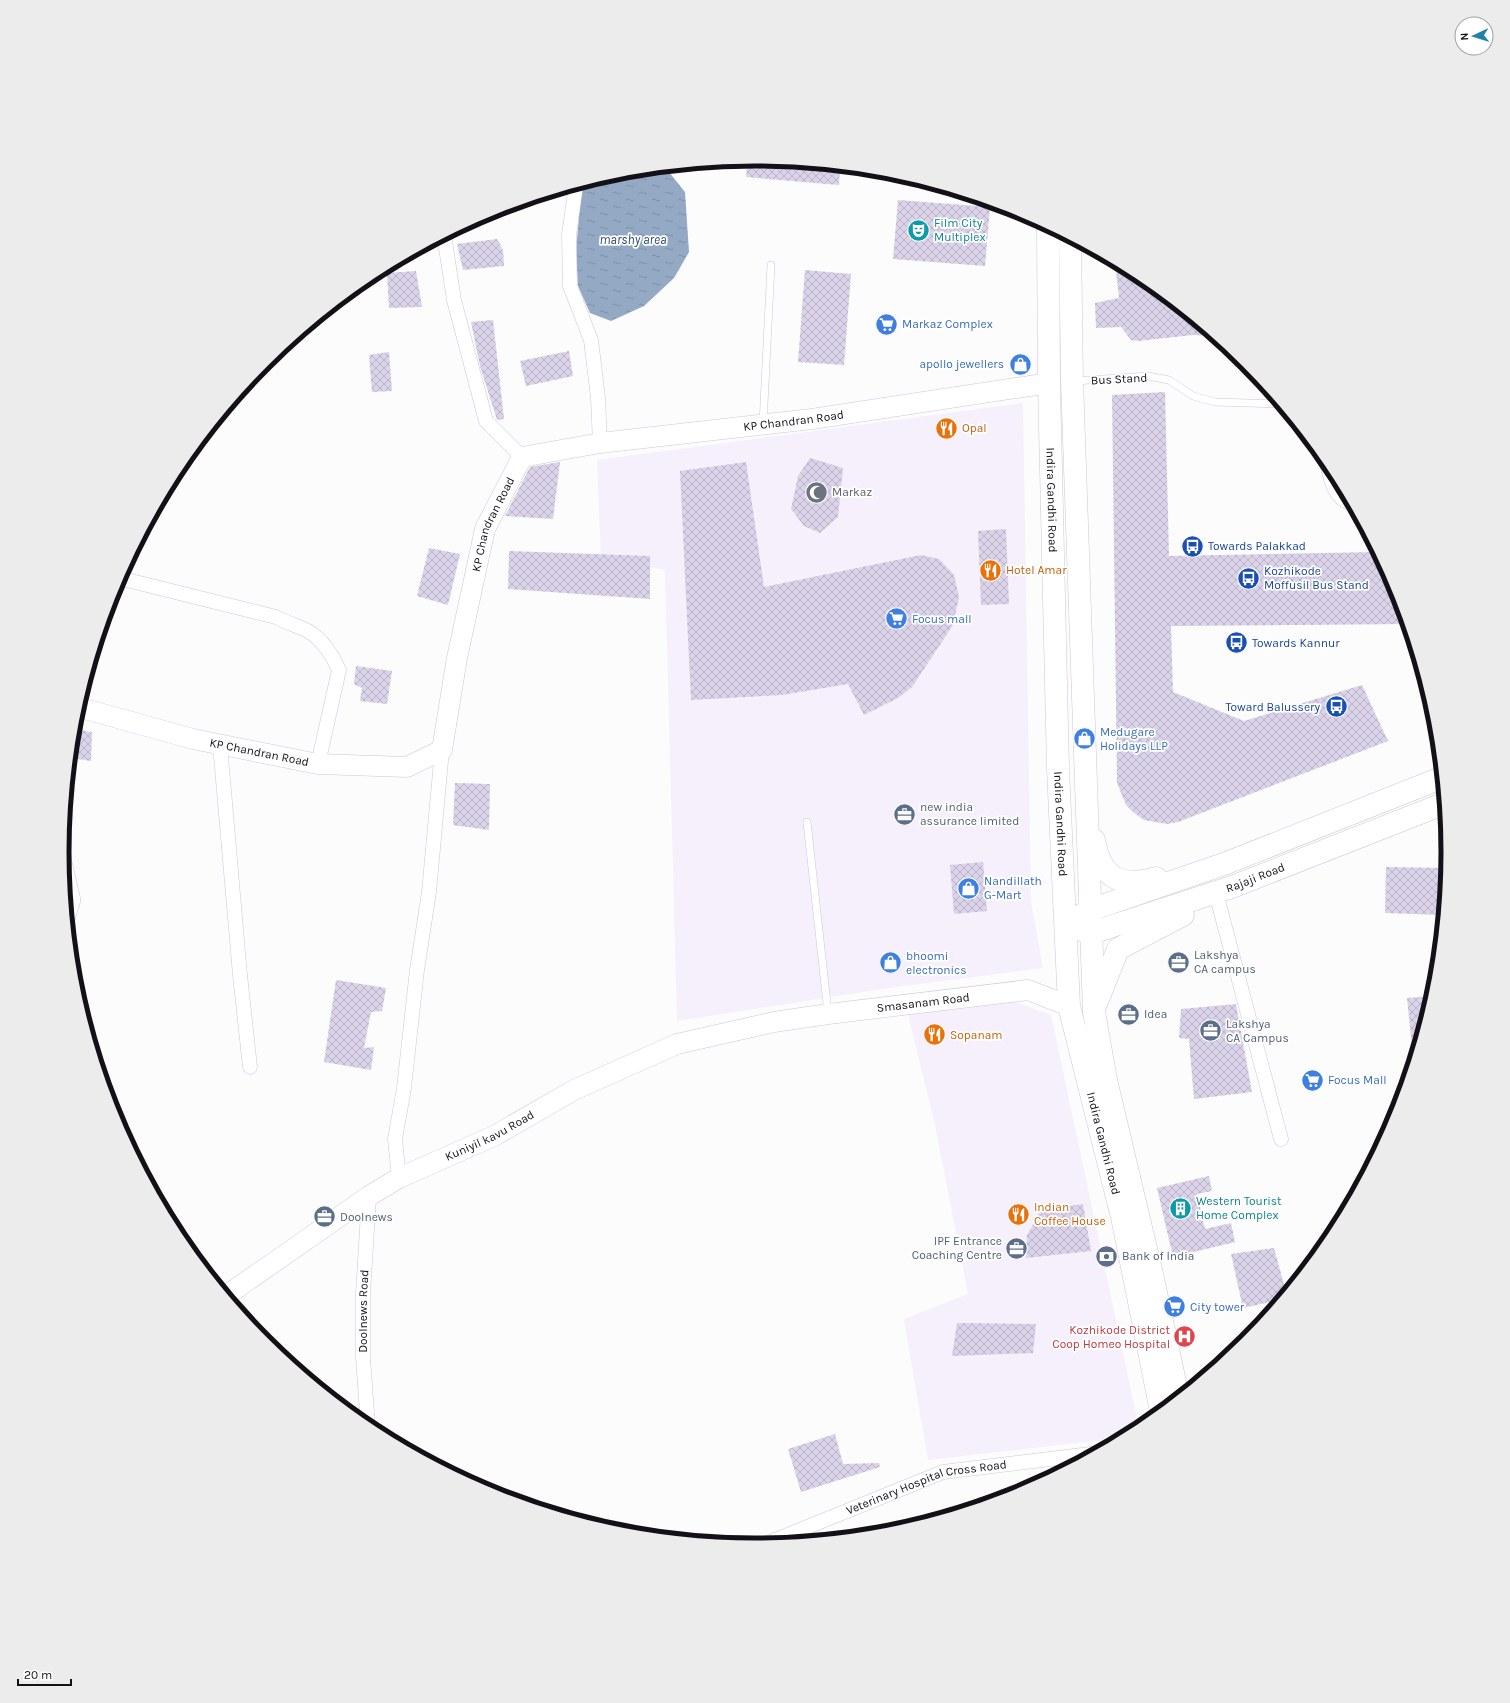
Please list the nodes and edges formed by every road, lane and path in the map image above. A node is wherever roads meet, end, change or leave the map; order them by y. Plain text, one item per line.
1 (575, 189) edge
2 (1048, 232) edge
3 (445, 240) edge
4 (1070, 242) edge
5 (772, 265) dead end
6 (1072, 381) junction
7 (1049, 383) junction
8 (1275, 404) edge
9 (763, 424) junction
10 (600, 442) junction
11 (522, 457) junction
12 (1325, 470) edge
13 (1348, 507) edge
14 (125, 580) edge
15 (84, 709) edge
16 (220, 744) junction
17 (442, 750) junction
18 (318, 764) junction
19 (1437, 780) edge
20 (1440, 805) edge
21 (1088, 809) junction
22 (807, 822) dead end
23 (1224, 864) junction
24 (69, 867) edge
25 (1224, 892) junction
26 (1090, 910) junction
27 (72, 918) edge
28 (1065, 924) junction
29 (1091, 933) junction
30 (1069, 1006) junction
31 (1094, 1012) junction
32 (828, 1014) junction
33 (774, 1022) joint
34 (250, 1067) dead end
35 (1281, 1139) dead end
36 (399, 1178) junction
37 (369, 1196) junction
38 (230, 1293) edge
39 (1177, 1392) edge
40 (1160, 1405) edge
41 (367, 1417) edge
42 (1080, 1455) edge
43 (783, 1537) edge

1 - 10 street
2 - 7 main road, Indira Gandhi Road
3 - 11 street
4 - 6 main road, Indira Gandhi Road
5 - 9 lane
6 - 8 lane, Bus Stand
6 - 21 main road, Indira Gandhi Road
7 - 9 street, KP Chandran Road
7 - 28 main road, Indira Gandhi Road
9 - 10 street, KP Chandran Road
10 - 11 street, KP Chandran Road
11 - 17 street, KP Chandran Road
12 - 13 lane
14 - 18 street
15 - 16 street, KP Chandran Road
16 - 18 street, KP Chandran Road
16 - 34 street
17 - 18 street, KP Chandran Road
17 - 36 street
19 - 23 main road
20 - 25 main road, Rajaji Road
21 - 23 main road
21 - 26 main road, Indira Gandhi Road
22 - 32 lane
23 - 26 main road
24 - 27 lane
25 - 29 main road, Rajaji Road
25 - 31 main road
25 - 35 street
26 - 28 main road
26 - 29 main road, Indira Gandhi Road
28 - 29 main road
28 - 30 main road, Indira Gandhi Road
29 - 31 main road, Indira Gandhi Road
30 - 32 street, Smasanam Road
30 - 40 main road, Indira Gandhi Road
31 - 39 main road, Indira Gandhi Road
32 - 33 street, Smasanam Road
33 - 36 street, Kuniyil kavu Road
36 - 37 street, Kuniyil kavu Road
37 - 38 street, Kuniyil kavu Road
37 - 41 street, Doolnews Road
42 - 43 street, Veterinary Hospital Cross Road

